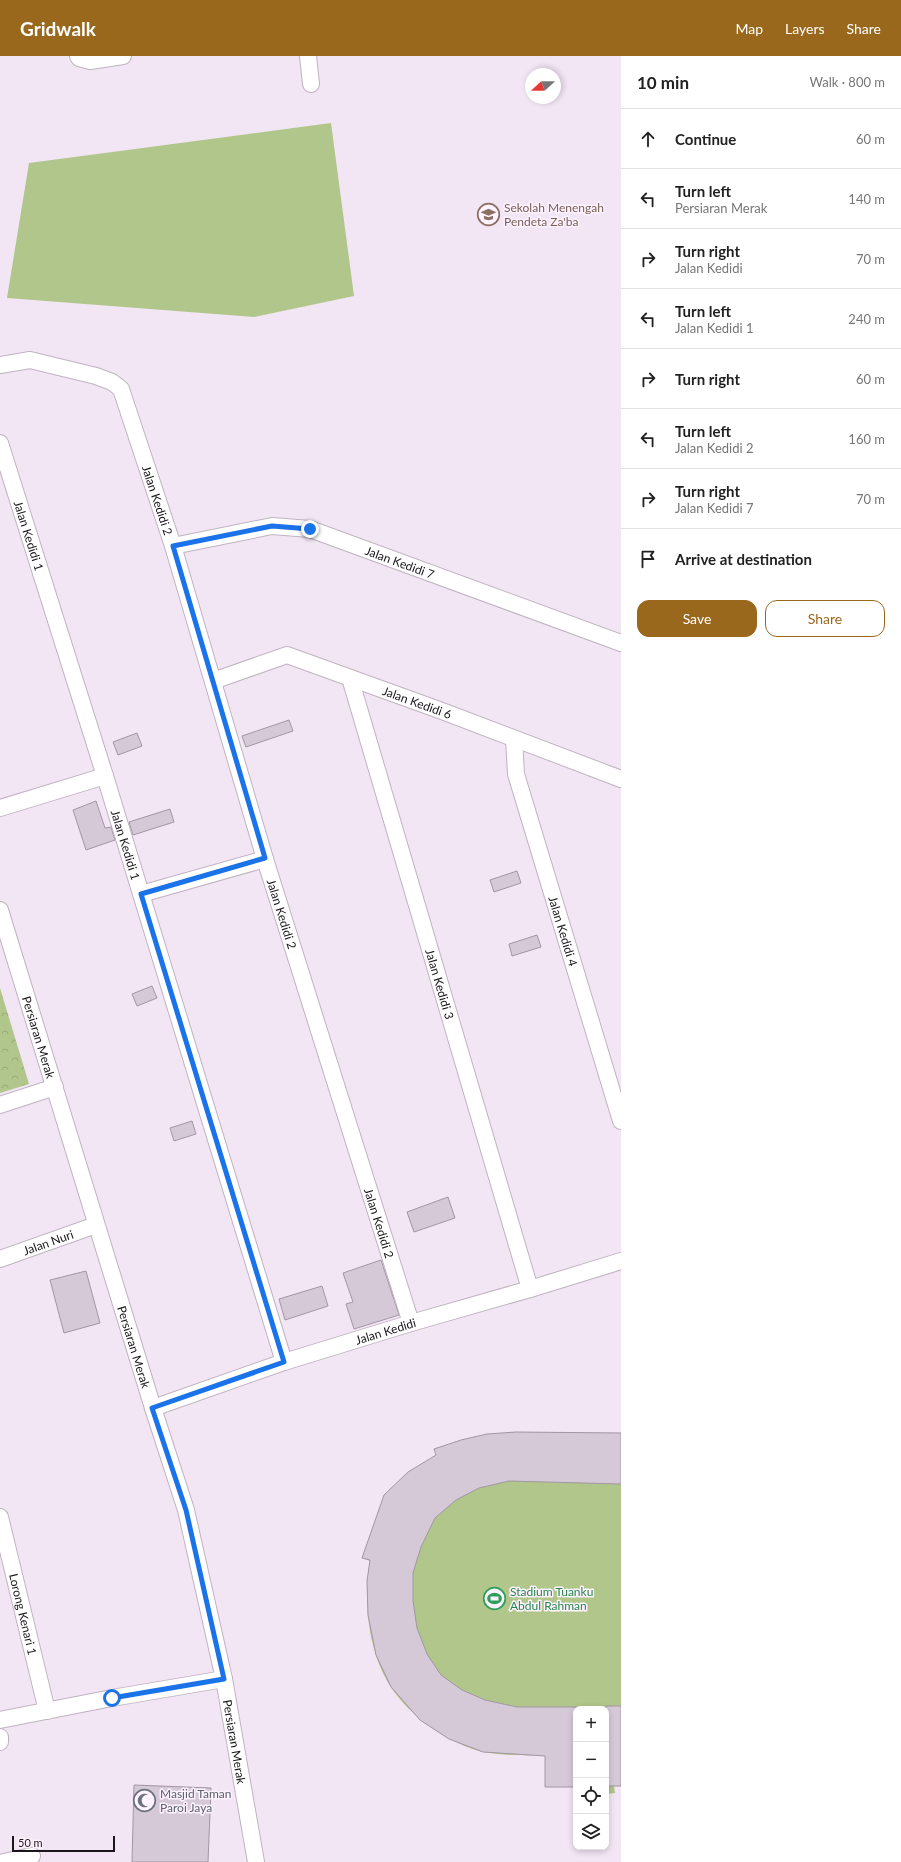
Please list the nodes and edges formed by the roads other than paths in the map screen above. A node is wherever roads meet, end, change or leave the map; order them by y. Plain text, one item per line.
1 (78, 56) edge
2 (122, 56) edge
3 (308, 56) edge
4 (311, 84) dead end
5 (0, 365) edge
6 (0, 443) edge
7 (173, 546) junction
8 (621, 644) edge
9 (350, 678) junction
10 (213, 682) junction
11 (514, 739) junction
12 (105, 776) junction
13 (621, 779) edge
14 (0, 808) edge
15 (265, 858) junction
16 (141, 894) junction
17 (0, 910) edge
18 (55, 1087) junction
19 (0, 1105) edge
20 (621, 1121) edge
21 (96, 1225) junction
22 (0, 1259) edge
23 (621, 1262) edge
24 (530, 1289) junction
25 (411, 1322) junction
26 (284, 1362) junction
27 (152, 1408) junction
28 (0, 1517) edge
29 (224, 1679) junction
30 (48, 1711) junction
31 (0, 1720) edge
32 (0, 1737) edge
33 (0, 1742) edge
34 (32, 1856) dead end
35 (4, 1862) edge
36 (256, 1862) edge

1 - 2 street
3 - 4 street
5 - 7 street, Jalan Kedidi 2
6 - 12 street, Jalan Kedidi 1
7 - 8 street, Jalan Kedidi 7
7 - 10 street, Jalan Kedidi 2
9 - 10 street, Jalan Kedidi 6
9 - 11 street, Jalan Kedidi 6
9 - 24 street, Jalan Kedidi 3
10 - 15 street, Jalan Kedidi 2
11 - 13 street, Jalan Kedidi 6
11 - 20 street, Jalan Kedidi 4
12 - 14 street
12 - 16 street, Jalan Kedidi 1
15 - 16 street
15 - 25 street, Jalan Kedidi 2
16 - 26 street, Jalan Kedidi 1
17 - 18 street, Persiaran Merak
18 - 19 street
18 - 21 street, Persiaran Merak
21 - 22 street, Jalan Nuri
21 - 27 street, Persiaran Merak
23 - 24 street, Jalan Kedidi
24 - 25 street, Jalan Kedidi
25 - 26 street, Jalan Kedidi
26 - 27 street, Jalan Kedidi
27 - 29 street, Persiaran Merak
28 - 30 street, Lorong Kenari 1
29 - 30 street
29 - 36 street, Persiaran Merak
30 - 31 street
32 - 33 street
34 - 35 street

